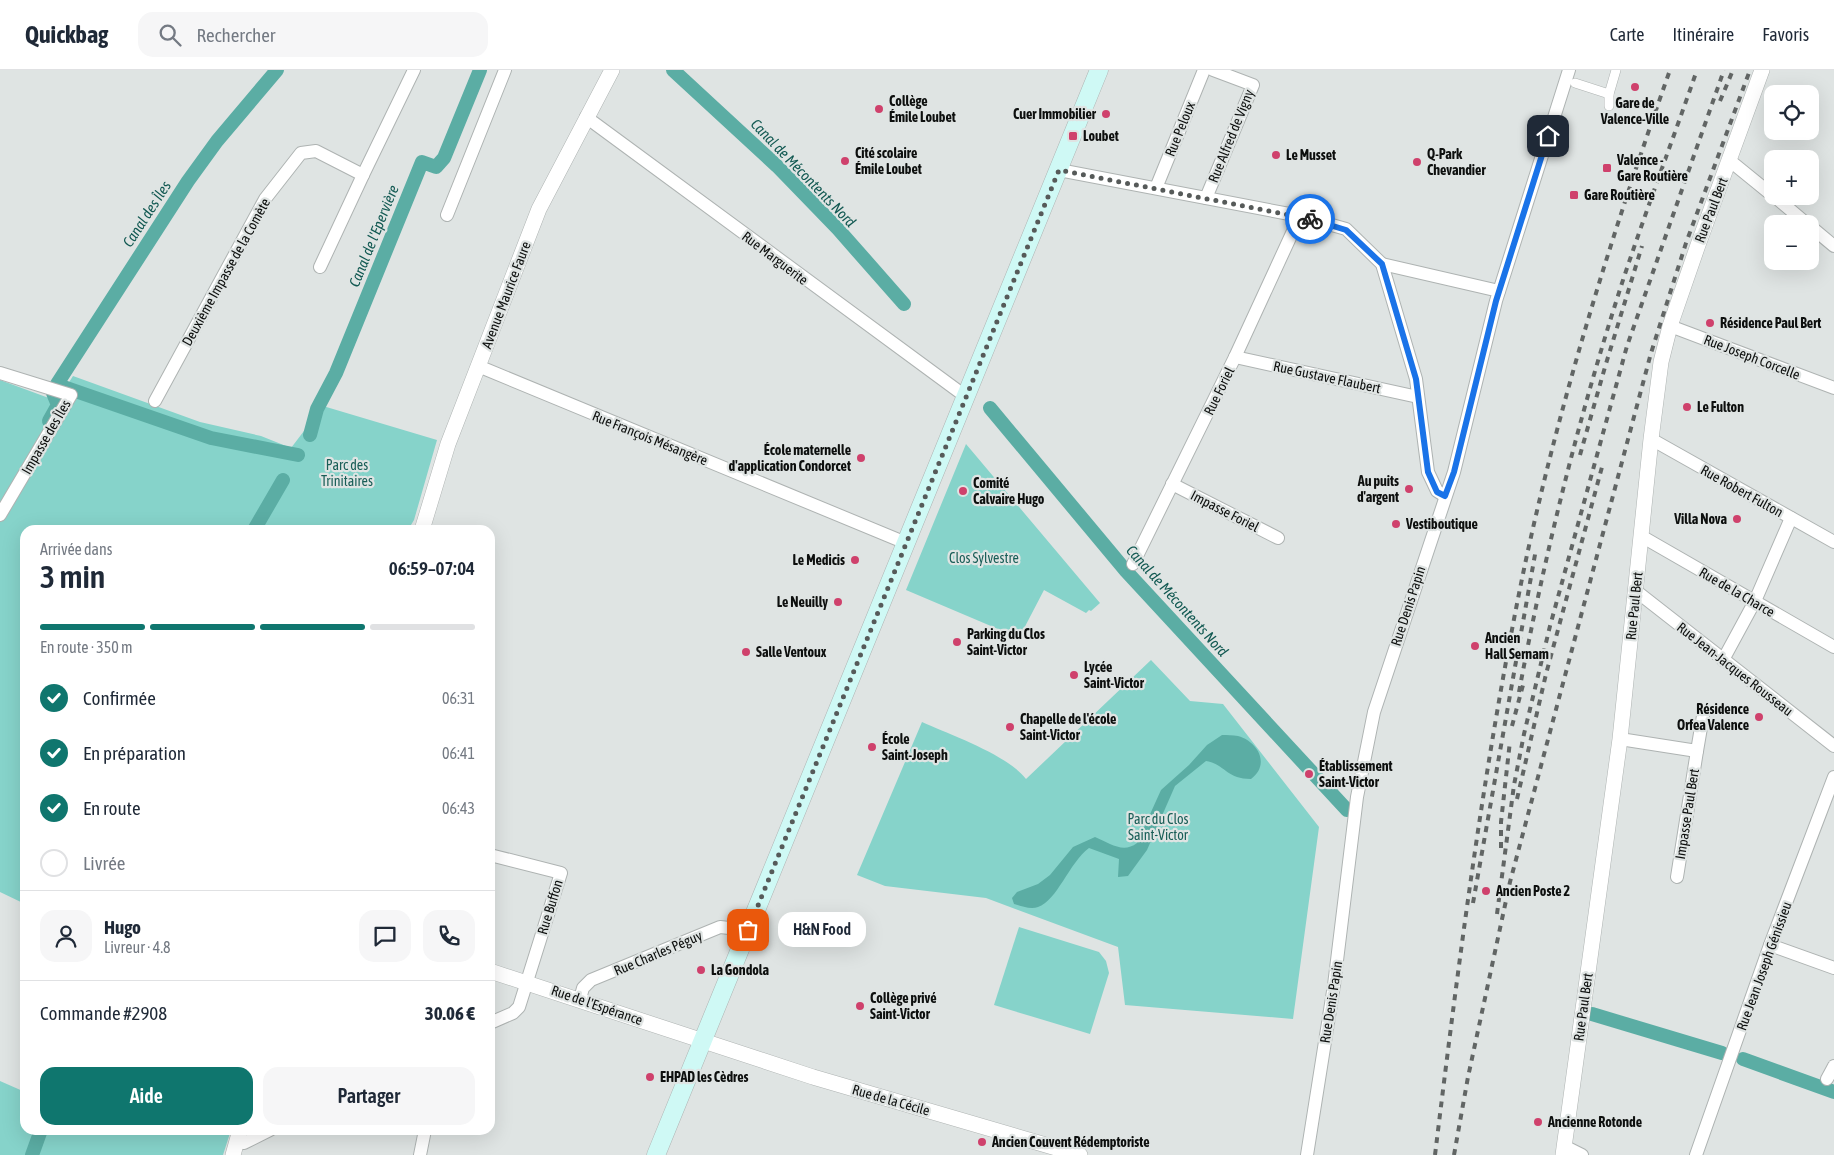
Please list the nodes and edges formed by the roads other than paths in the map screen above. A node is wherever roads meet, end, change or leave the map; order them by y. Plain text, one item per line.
1 (414, 70) edge
2 (505, 70) edge
3 (612, 70) edge
4 (1204, 70) edge
5 (1213, 70) edge
6 (1569, 70) edge
7 (1616, 70) edge
8 (1762, 70) edge
9 (1094, 72) edge
10 (1575, 83) dead end
11 (1609, 94) junction
12 (1609, 106) dead end
13 (586, 117) junction
14 (1729, 160) junction
15 (1059, 170) junction
16 (363, 175) junction
17 (1156, 188) junction
18 (1764, 189) edge
19 (1206, 198) junction
20 (1784, 205) edge
21 (447, 215) dead end
22 (1797, 215) edge
23 (1300, 216) junction
24 (1819, 233) edge
25 (1834, 246) edge
26 (1382, 264) junction
27 (320, 267) dead end
28 (1499, 291) junction
29 (1670, 326) junction
30 (1235, 357) junction
31 (478, 366) junction
32 (0, 373) edge
33 (1834, 388) edge
34 (965, 396) junction
35 (1418, 397) junction
36 (155, 401) dead end
37 (1651, 439) junction
38 (1172, 484) junction
39 (1445, 496) junction
40 (0, 515) edge
41 (1791, 518) junction
42 (424, 525) edge
43 (1641, 536) junction
44 (1278, 538) dead end
45 (1834, 542) edge
46 (906, 543) junction
47 (1133, 564) dead end
48 (1636, 591) junction
49 (1755, 602) junction
50 (1834, 647) edge
51 (1723, 660) junction
52 (1704, 710) dead end
53 (1620, 739) junction
54 (1834, 746) edge
55 (1697, 751) junction
56 (1834, 777) edge
57 (495, 856) edge
58 (1677, 877) dead end
59 (748, 930) junction
60 (1770, 945) junction
61 (1834, 968) edge
62 (495, 972) edge
63 (527, 982) junction
64 (580, 999) junction
65 (495, 1021) edge
66 (703, 1040) junction
67 (1834, 1066) edge
68 (1827, 1079) dead end
69 (260, 1135) edge
70 (424, 1135) edge
71 (237, 1142) edge
72 (1564, 1151) edge
73 (1054, 1152) edge
74 (420, 1155) edge
75 (656, 1155) edge
76 (1080, 1155) edge
77 (1307, 1155) edge
78 (1582, 1155) edge
79 (1696, 1155) edge

1 - 16 street
2 - 21 street
3 - 13 street, Avenue Maurice Faure
4 - 17 street, Rue Peloux
5 - 19 street, Rue Alfred de Vigny
6 - 28 street, Rue Denis Papin
7 - 11 street
8 - 14 street, Rue Paul Bert
9 - 15 main road
10 - 11 street
11 - 12 street
13 - 31 street, Avenue Maurice Faure
13 - 34 street, Rue Marguerite
14 - 18 street
14 - 29 street, Rue Paul Bert
15 - 17 street
15 - 34 main road
16 - 27 street
16 - 36 street, Deuxième Impasse de la Comète
17 - 19 street
19 - 23 street
20 - 22 street
23 - 26 street
23 - 30 street, Rue Foriel
24 - 25 street
26 - 28 street
26 - 35 street
28 - 39 street, Rue Denis Papin
29 - 33 street, Rue Joseph Corcelle
29 - 37 street, Rue Paul Bert
30 - 35 street, Rue Gustave Flaubert
30 - 38 street, Rue Foriel
31 - 42 street, Avenue Maurice Faure
31 - 46 street, Rue François Mésangère
32 - 40 street, Impasse des Îles
34 - 46 main road
35 - 39 street
37 - 41 street, Rue Robert Fulton
37 - 43 street, Rue Paul Bert
38 - 44 street, Impasse Foriel
38 - 47 street, Rue Foriel
39 - 77 street, Rue Denis Papin
41 - 45 street, Rue Robert Fulton
41 - 49 street
43 - 48 street, Rue Paul Bert
43 - 49 street, Rue de la Charce
46 - 59 main road
48 - 51 street, Rue Jean-Jacques Rousseau
48 - 53 street, Rue Paul Bert
49 - 50 street, Rue de la Charce
49 - 51 street
51 - 54 street, Rue Jean-Jacques Rousseau
52 - 55 street, Impasse Paul Bert
53 - 55 street, Impasse Paul Bert
53 - 72 street, Rue Paul Bert
55 - 58 street, Impasse Paul Bert
56 - 60 street, Rue Jean Joseph Génissieu
57 - 63 street, Rue Buffon
59 - 64 street, Rue Charles Péguy
59 - 66 main road
60 - 61 street
60 - 79 street, Rue Jean Joseph Génissieu
62 - 63 street, Rue de l'Espérance
63 - 64 street, Rue de l'Espérance
63 - 65 street
64 - 66 street, Rue de l'Espérance
66 - 73 street, Rue de la Cécile
66 - 75 main road
67 - 68 street
69 - 71 street
70 - 74 street
72 - 78 street
73 - 76 street, Rue de la Cécile

